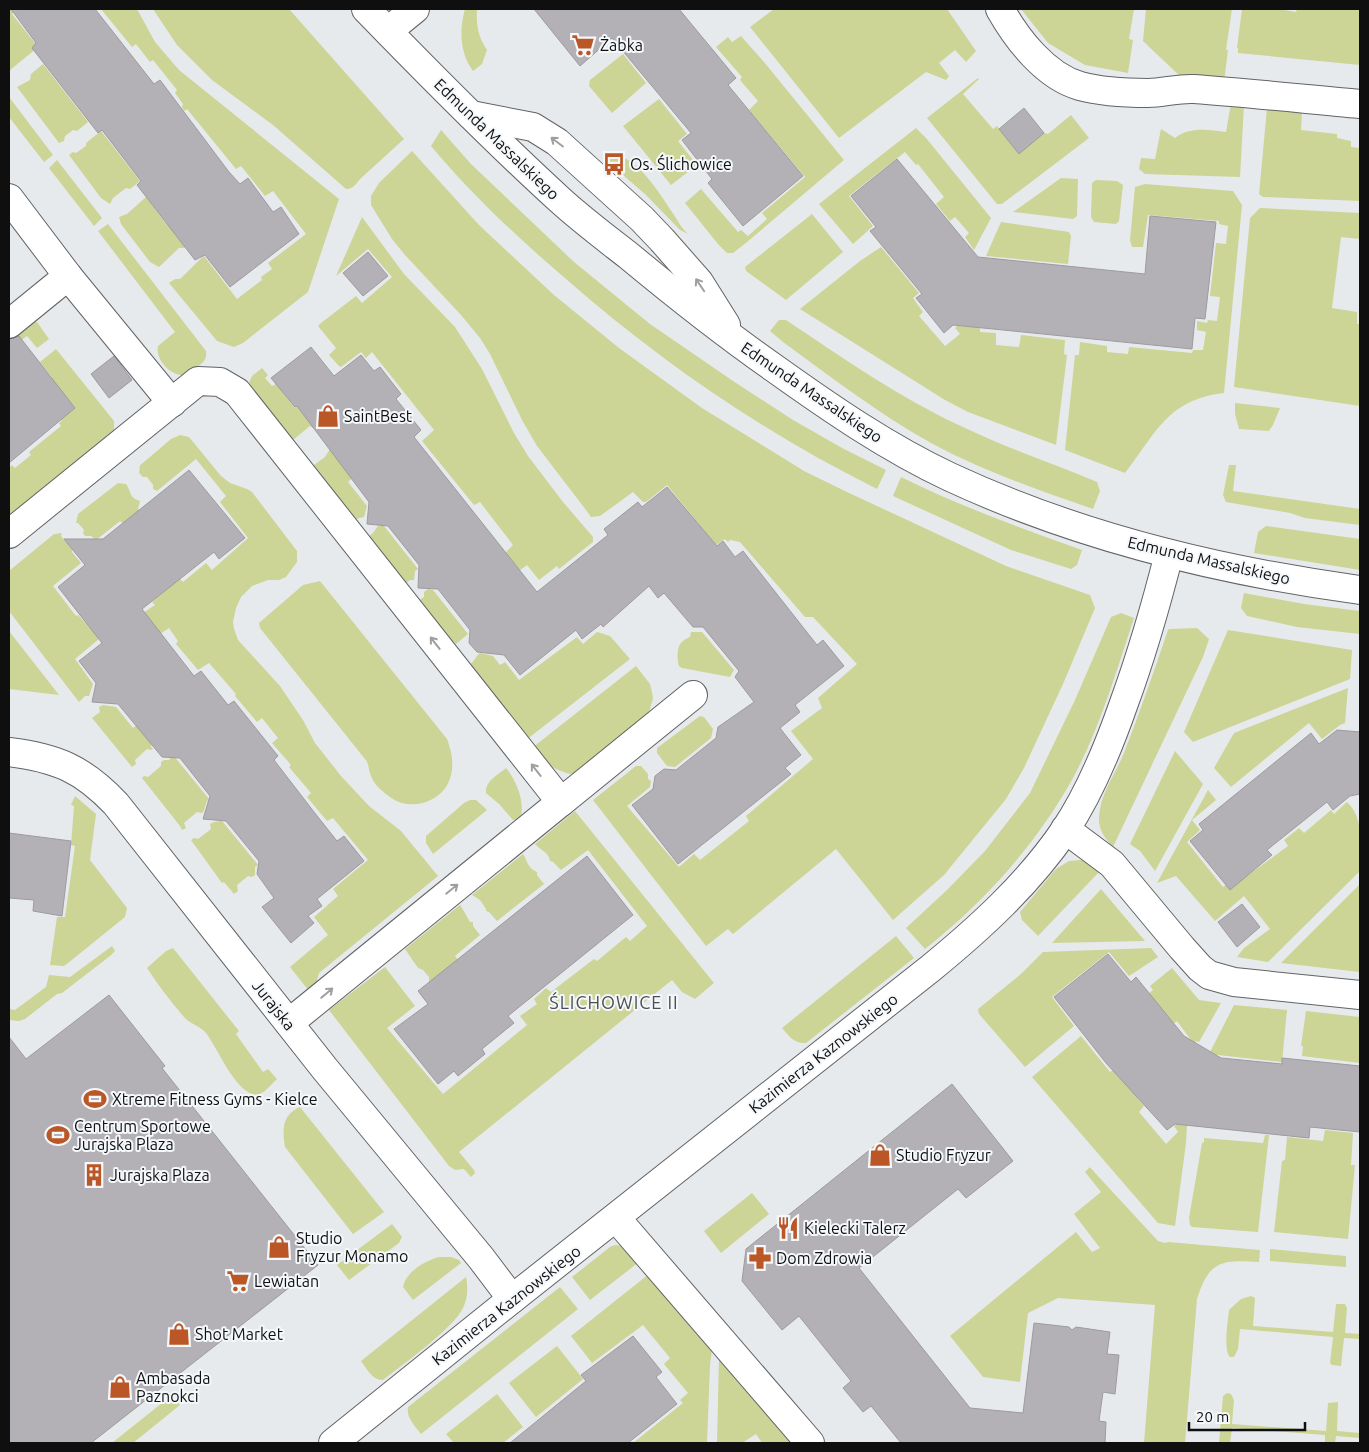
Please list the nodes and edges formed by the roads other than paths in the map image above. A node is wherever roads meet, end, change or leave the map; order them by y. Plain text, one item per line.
1 (366, 9) edge
2 (415, 9) edge
3 (1000, 9) edge
4 (391, 20) edge
5 (1360, 104) edge
6 (470, 115) junction
7 (9, 198) edge
8 (68, 276) junction
9 (9, 324) edge
10 (736, 341) junction
11 (172, 403) junction
12 (9, 534) edge
13 (1169, 554) junction
14 (1360, 590) edge
15 (693, 695) dead end
16 (9, 752) edge
17 (561, 802) junction
18 (1065, 830) junction
19 (1360, 995) edge
20 (289, 1023) junction
21 (616, 1218) junction
22 (512, 1299) junction
23 (333, 1443) edge
24 (810, 1443) edge

1 - 4 street, Edmunda Massalskiego
2 - 4 street
3 - 5 street
4 - 6 street, Edmunda Massalskiego
6 - 10 street, Edmunda Massalskiego
10 -> 6 street
7 - 8 street
8 - 9 street
8 - 11 street
10 - 13 street, Edmunda Massalskiego
11 - 12 street
17 -> 11 street
13 - 14 street, Edmunda Massalskiego
13 - 18 street, Kazimierza Kaznowskiego
15 - 17 street
16 - 20 street, Jurajska
20 -> 17 street
18 - 19 street
18 - 21 street, Kazimierza Kaznowskiego
20 - 22 street, Jurajska
21 - 22 street, Kazimierza Kaznowskiego
21 - 24 street
22 - 23 street, Kazimierza Kaznowskiego

